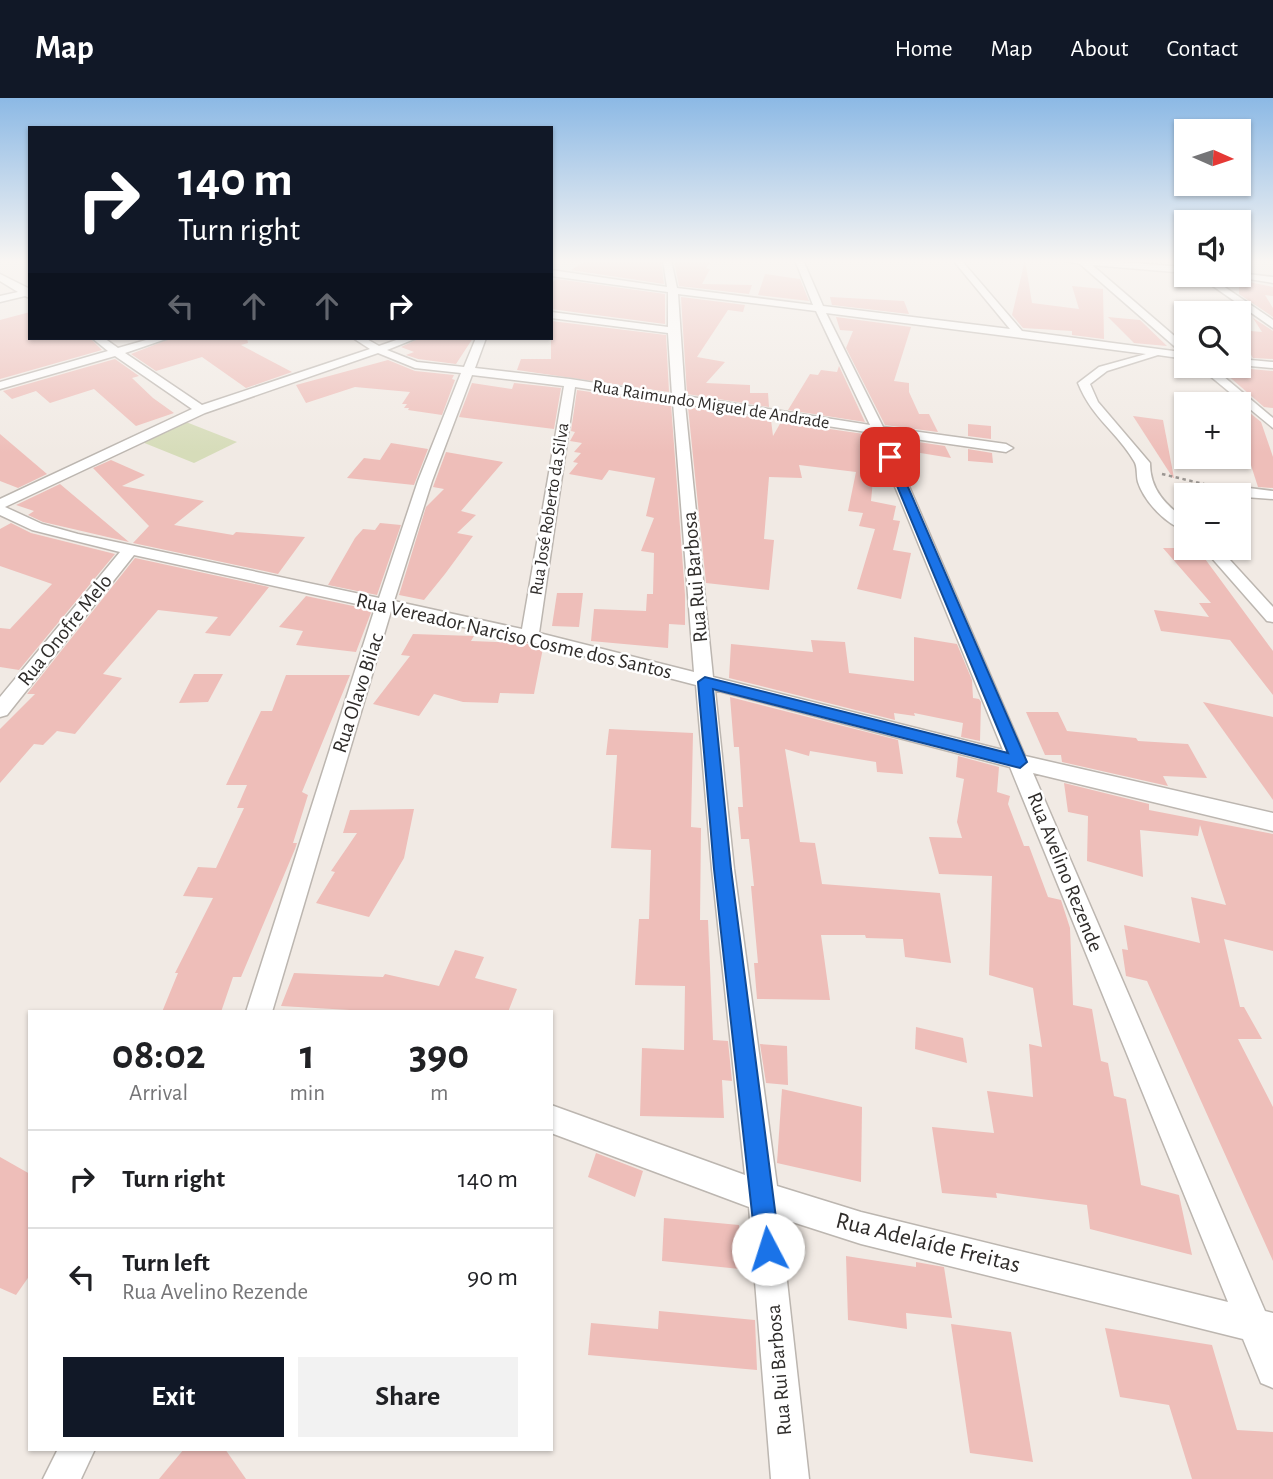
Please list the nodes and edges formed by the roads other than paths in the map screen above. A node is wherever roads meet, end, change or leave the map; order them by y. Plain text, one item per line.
1 (623, 324) edge
2 (673, 324) edge
3 (828, 324) edge
4 (956, 324) edge
5 (1012, 324) edge
6 (1154, 324) edge
7 (673, 331) junction
8 (1018, 332) junction
9 (100, 340) edge
10 (157, 340) edge
11 (362, 340) edge
12 (406, 340) edge
13 (480, 340) edge
14 (1174, 342) edge
15 (381, 349) junction
16 (118, 351) junction
17 (1165, 353) junction
18 (1174, 353) edge
19 (1251, 363) edge
20 (1273, 365) edge
21 (467, 370) junction
22 (1218, 378) edge
23 (570, 383) junction
24 (0, 386) edge
25 (679, 399) junction
26 (201, 410) junction
27 (1273, 424) edge
28 (879, 431) junction
29 (1006, 448) dead end
30 (1251, 494) edge
31 (1273, 495) edge
32 (0, 504) edge
33 (0, 510) edge
34 (1174, 517) edge
35 (130, 550) junction
36 (1222, 560) edge
37 (387, 604) junction
38 (1273, 617) edge
39 (530, 636) junction
40 (705, 682) junction
41 (0, 710) edge
42 (1020, 762) junction
43 (1273, 822) edge
44 (259, 1010) edge
45 (553, 1120) edge
46 (763, 1197) junction
47 (1263, 1327) edge
48 (1273, 1371) edge
49 (76, 1451) edge
50 (62, 1479) edge
51 (790, 1479) edge

1 - 7 street
2 - 7 street, Rua Rui Barbosa
3 - 28 street, Rua Avelino Rezende
4 - 8 street
5 - 8 street
6 - 14 street
7 - 25 street, Rua Rui Barbosa
8 - 17 street
9 - 16 street
10 - 16 street
11 - 15 street, Rua Raimundo Miguel de Andrade
12 - 15 street
13 - 21 street, Rua Olavo Bilac
15 - 21 street, Rua Raimundo Miguel de Andrade
15 - 26 street
16 - 24 street
16 - 26 street
17 - 18 street
17 - 34 street
19 - 20 street
21 - 23 street, Rua Raimundo Miguel de Andrade
21 - 37 street, Rua Olavo Bilac
22 - 27 street
23 - 25 street, Rua Raimundo Miguel de Andrade
23 - 39 street, Rua José Roberto da Silva
25 - 28 street, Rua Raimundo Miguel de Andrade
25 - 40 street, Rua Rui Barbosa
26 - 32 street
28 - 29 street, Rua Raimundo Miguel de Andrade
28 - 42 street, Rua Avelino Rezende
30 - 31 street
33 - 35 street, Rua Vereador Narciso Cosme dos Santos
35 - 37 street, Rua Vereador Narciso Cosme dos Santos
35 - 41 street, Rua Onofre Melo
36 - 38 street
37 - 39 street, Rua Vereador Narciso Cosme dos Santos
37 - 44 street, Rua Olavo Bilac
39 - 40 street, Rua Vereador Narciso Cosme dos Santos
40 - 42 street, Rua Vereador Narciso Cosme dos Santos
40 - 46 street, Rua Rui Barbosa
42 - 43 street, Rua Vereador Narciso Cosme dos Santos
42 - 47 street, Rua Avelino Rezende
45 - 46 street, Rua Adelaíde Freitas
46 - 47 street, Rua Adelaíde Freitas
46 - 51 street, Rua Rui Barbosa
47 - 48 street, Rua Avelino Rezende
49 - 50 street

